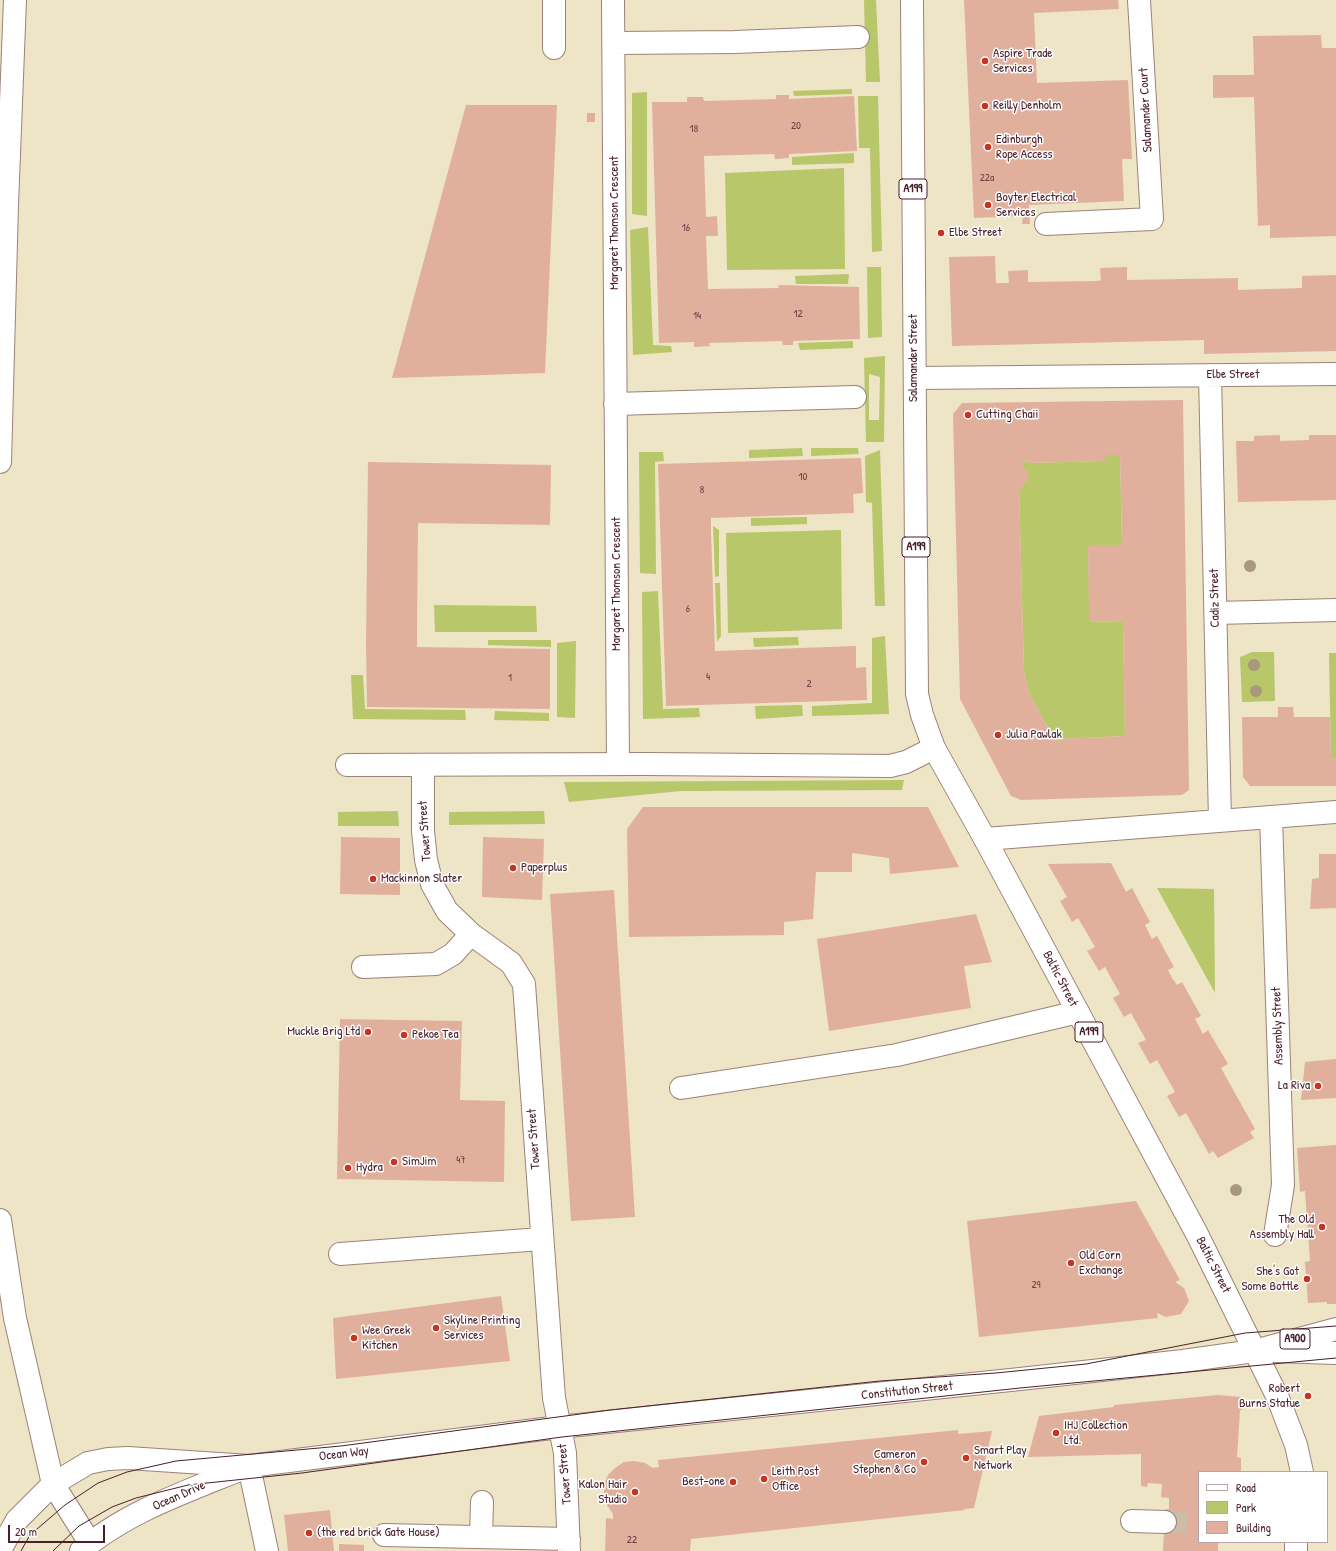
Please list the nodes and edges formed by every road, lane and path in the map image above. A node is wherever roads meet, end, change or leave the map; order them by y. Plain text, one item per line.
1 (15, 0) edge
2 (554, 0) edge
3 (613, 0) edge
4 (912, 0) edge
5 (1139, 0) edge
6 (858, 37) dead end
7 (614, 43) junction
8 (554, 48) dead end
9 (1046, 224) dead end
10 (1336, 374) edge
11 (1210, 375) junction
12 (914, 378) junction
13 (855, 397) dead end
14 (615, 404) junction
15 (0, 462) edge
16 (1336, 610) edge
17 (1216, 613) junction
18 (922, 715) joint
19 (934, 748) junction
20 (618, 764) junction
21 (347, 765) dead end
22 (423, 765) junction
23 (1336, 812) edge
24 (1271, 817) junction
25 (1220, 821) junction
26 (985, 839) junction
27 (471, 934) junction
28 (363, 967) dead end
29 (1078, 1012) junction
30 (681, 1088) dead end
31 (0, 1220) edge
32 (1274, 1235) dead end
33 (541, 1239) junction
34 (340, 1254) dead end
35 (1336, 1329) edge
36 (1254, 1351) junction
37 (1336, 1353) edge
38 (559, 1427) junction
39 (249, 1466) junction
40 (1302, 1471) edge
41 (53, 1484) junction
42 (482, 1502) dead end
43 (1132, 1521) dead end
44 (1165, 1522) tunnel mouth
45 (384, 1535) dead end
46 (481, 1537) junction
47 (569, 1545) edge
48 (86, 1547) edge
49 (0, 1550) edge
50 (267, 1551) edge

1 - 15 street
2 - 8 street
3 - 7 street, Margaret Thomson Crescent
4 - 12 street, Salamander Street / A199
5 - 9 street, Salamander Court
6 - 7 street
7 - 14 street, Margaret Thomson Crescent
10 - 11 street, Elbe Street
11 - 12 street, Elbe Street
11 - 17 street, Cadiz Street
12 - 18 street, Salamander Street / A199
13 - 14 street
14 - 20 street, Margaret Thomson Crescent
16 - 17 street
17 - 25 street, Cadiz Street
18 - 19 street, Baltic Street / A199
19 - 20 street
19 - 26 street, Baltic Street / A199
20 - 22 street
21 - 22 street
22 - 27 street, Tower Street
23 - 24 street
24 - 25 street
24 - 32 street, Assembly Street
25 - 26 street
26 - 29 street, Baltic Street / A199
27 - 28 street
27 - 33 street, Tower Street
29 - 30 street
29 - 36 street, Baltic Street / A199
31 - 41 street, Ocean Drive
33 - 34 street
33 - 38 street, Tower Street
35 - 36 street, Constitution Street / A900
36 - 37 street, Constitution Street / A900
36 - 38 street, Constitution Street
36 - 40 street, A199
38 - 39 street, Ocean Way
38 - 47 street, Tower Street
39 - 41 street, Ocean Way
39 - 48 street, Ocean Drive
39 - 50 street
41 - 48 street, Ocean Drive
41 - 49 street
42 - 46 street
43 - 44 street
45 - 46 street
46 - 47 street

